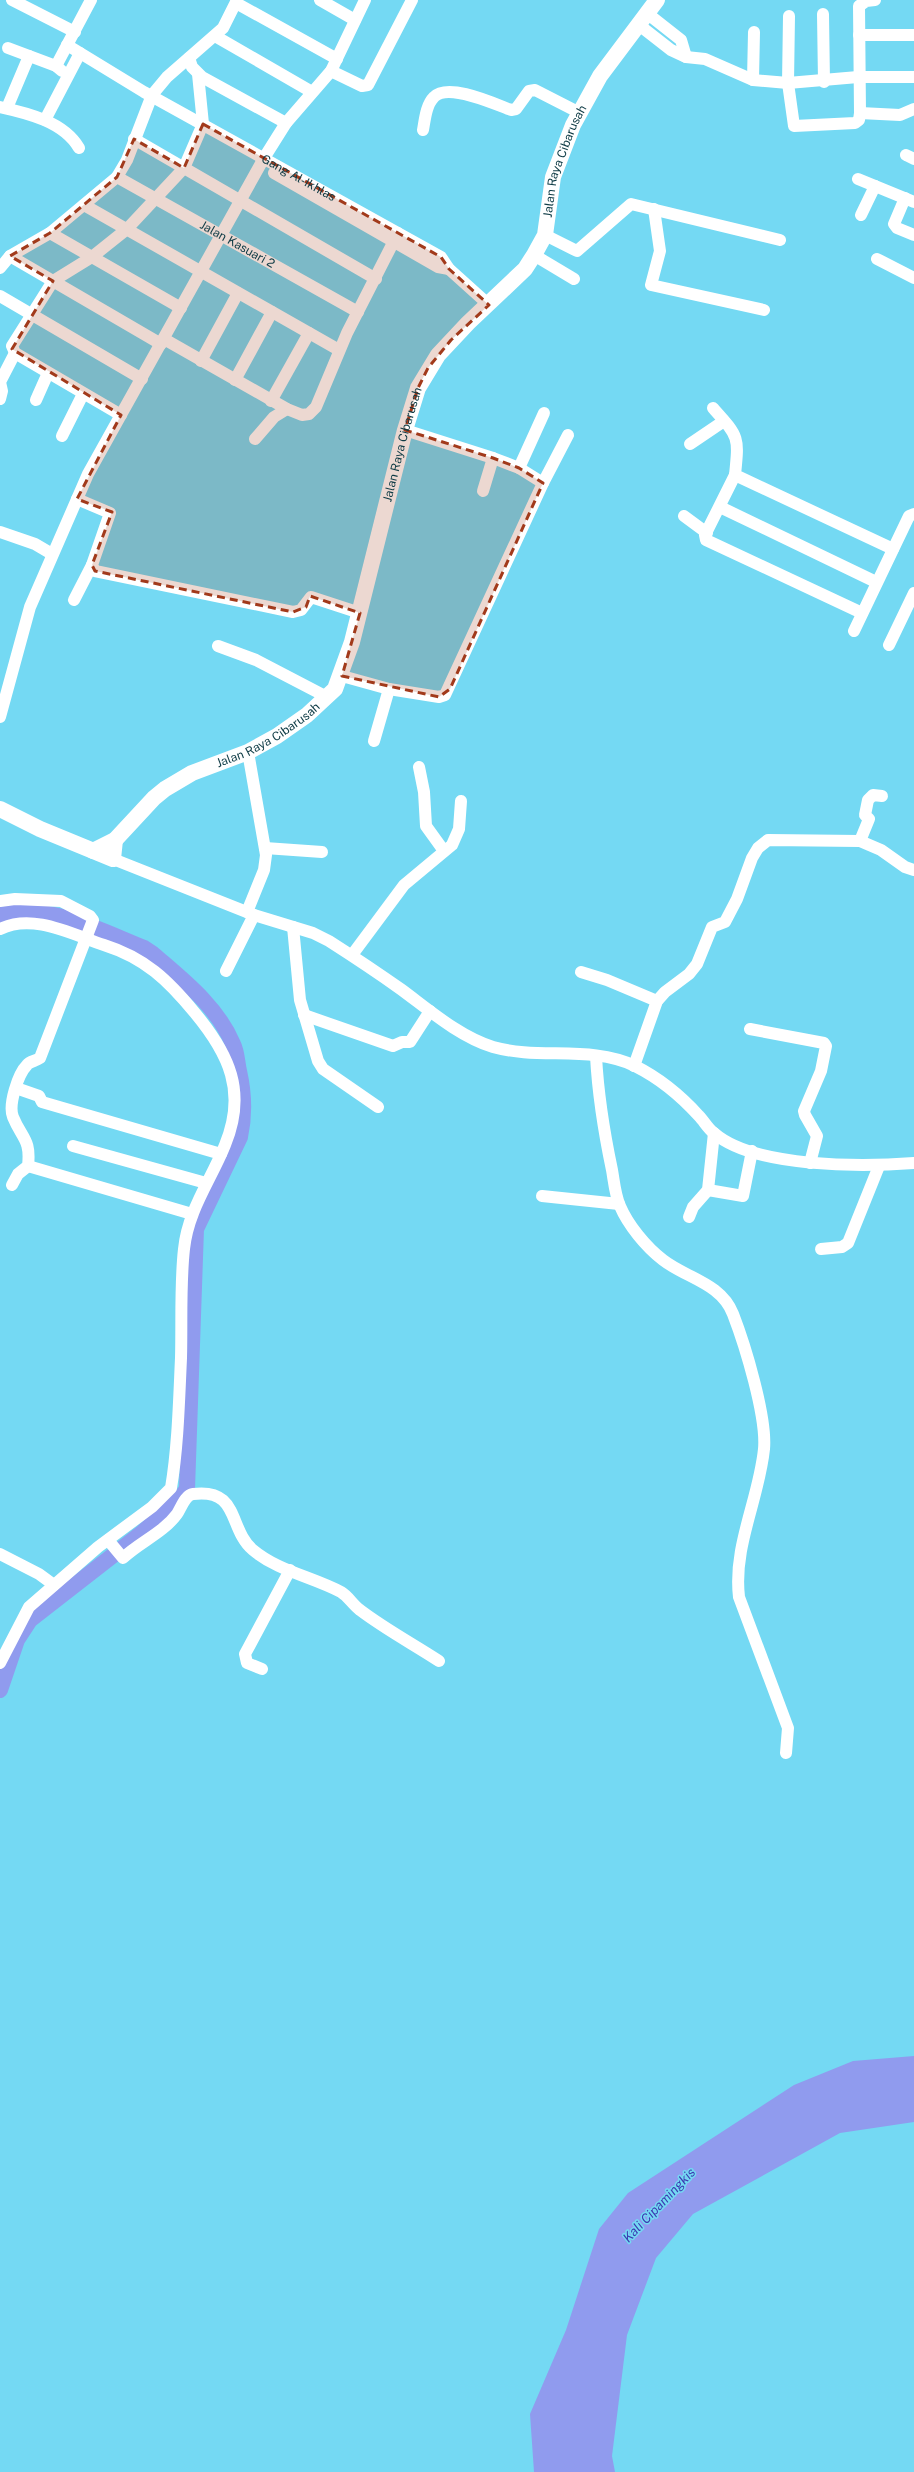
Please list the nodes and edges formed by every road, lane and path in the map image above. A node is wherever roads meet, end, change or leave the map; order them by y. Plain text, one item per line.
1 (12, 0) edge
2 (91, 0) edge
3 (320, 0) edge
4 (365, 0) edge
5 (412, 0) edge
6 (657, 0) edge
7 (876, 0) edge
8 (236, 2) edge
9 (823, 14) dead end
10 (789, 16) dead end
11 (355, 20) junction
12 (643, 20) junction
13 (666, 28) junction
14 (75, 32) junction
15 (754, 32) dead end
16 (859, 35) junction
17 (914, 35) edge
18 (215, 36) junction
19 (654, 38) junction
20 (67, 45) junction
21 (8, 48) dead end
22 (80, 53) junction
23 (29, 56) junction
24 (686, 57) junction
25 (189, 58) junction
26 (337, 59) junction
27 (56, 66) junction
28 (331, 71) junction
29 (198, 74) junction
30 (68, 75) junction
31 (858, 77) junction
32 (914, 77) edge
33 (753, 80) junction
34 (824, 82) junction
35 (788, 83) junction
36 (312, 92) junction
37 (148, 96) junction
38 (3, 108) edge
39 (914, 109) edge
40 (580, 113) junction
41 (860, 113) junction
42 (45, 120) junction
43 (286, 123) junction
44 (202, 128) junction
45 (423, 130) dead end
46 (134, 138) junction
47 (79, 148) dead end
48 (262, 162) junction
49 (184, 168) junction
50 (117, 177) junction
51 (858, 179) dead end
52 (875, 186) junction
53 (156, 199) junction
54 (241, 200) junction
55 (909, 200) edge
56 (84, 205) junction
57 (654, 209) junction
58 (861, 215) dead end
59 (127, 229) junction
60 (50, 233) junction
61 (545, 235) junction
62 (914, 235) edge
63 (221, 236) junction
64 (396, 237) junction
65 (780, 240) dead end
66 (534, 255) junction
67 (10, 256) junction
68 (92, 257) junction
69 (877, 259) dead end
70 (0, 268) edge
71 (201, 272) junction
72 (914, 278) edge
73 (376, 279) junction
74 (574, 279) dead end
75 (52, 281) junction
76 (238, 293) junction
77 (0, 296) edge
78 (489, 305) junction
79 (181, 308) junction
80 (764, 310) dead end
81 (272, 312) junction
82 (358, 312) junction
83 (30, 315) junction
84 (309, 333) junction
85 (162, 342) junction
86 (339, 350) junction
87 (15, 353) junction
88 (201, 361) junction
89 (48, 373) junction
90 (142, 379) junction
91 (235, 380) junction
92 (83, 394) junction
93 (0, 399) edge
94 (36, 400) dead end
95 (271, 401) junction
96 (713, 408) dead end
97 (287, 409) junction
98 (544, 413) dead end
99 (121, 416) junction
100 (724, 421) junction
101 (405, 430) junction
102 (568, 435) dead end
103 (62, 436) dead end
104 (255, 439) dead end
105 (690, 444) dead end
106 (493, 458) junction
107 (519, 468) junction
108 (735, 475) junction
109 (543, 483) junction
110 (483, 491) dead end
111 (77, 499) junction
112 (720, 507) junction
113 (914, 514) edge
114 (684, 516) dead end
115 (0, 532) edge
116 (706, 533) junction
117 (893, 549) junction
118 (52, 554) junction
119 (92, 565) junction
120 (876, 582) junction
121 (914, 593) edge
122 (74, 600) dead end
123 (360, 613) junction
124 (862, 613) junction
125 (854, 631) dead end
126 (889, 645) dead end
127 (218, 646) dead end
128 (342, 676) junction
129 (389, 688) junction
130 (327, 697) junction
131 (0, 717) edge
132 (374, 741) dead end
133 (248, 752) junction
134 (419, 767) dead end
135 (882, 796) dead end
136 (461, 802) dead end
137 (0, 809) edge
138 (115, 840) junction
139 (860, 841) junction
140 (265, 848) junction
141 (93, 851) junction
142 (444, 851) junction
143 (322, 852) dead end
144 (112, 859) junction
145 (914, 870) edge
146 (0, 901) edge
147 (250, 913) junction
148 (293, 927) junction
149 (0, 929) edge
150 (89, 931) junction
151 (352, 955) junction
152 (226, 971) dead end
153 (581, 972) dead end
154 (657, 1001) junction
155 (430, 1011) junction
156 (304, 1015) junction
157 (750, 1029) dead end
158 (596, 1056) junction
159 (634, 1066) junction
160 (16, 1088) junction
161 (378, 1107) dead end
162 (714, 1134) junction
163 (73, 1146) dead end
164 (752, 1151) junction
165 (221, 1154) junction
166 (810, 1163) junction
167 (914, 1163) edge
168 (28, 1166) junction
169 (879, 1166) junction
170 (206, 1183) junction
171 (12, 1185) dead end
172 (708, 1190) junction
173 (542, 1196) dead end
174 (619, 1204) junction
175 (192, 1214) junction
176 (688, 1217) dead end
177 (821, 1249) dead end
178 (110, 1543) junction
179 (0, 1554) edge
180 (290, 1570) junction
181 (54, 1585) junction
182 (439, 1661) dead end
183 (0, 1663) edge
184 (262, 1669) dead end
185 (786, 1752) dead end

1 - 14 street
2 - 14 street
3 - 11 street
4 - 11 street
5 - 28 street
6 - 12 main road, Jalan Raya Cibarusah
7 - 16 street
8 - 18 street
8 - 26 street
9 - 34 street
10 - 35 street
11 - 26 street
12 - 13 street
12 - 19 street
12 - 40 main road, Jalan Raya Cibarusah
13 - 19 street
13 - 24 street
14 - 20 street
15 - 33 street
16 - 17 street
16 - 31 street
18 - 25 street
18 - 36 street
19 - 24 street
20 - 22 street, Gang Al-Ikhlas
20 - 27 street
21 - 23 street
22 - 30 street
22 - 37 street, Gang Al-Ikhlas
23 - 27 street
23 - 38 street
24 - 33 street
25 - 29 street
25 - 37 street
26 - 28 street
27 - 30 street
28 - 36 street
29 - 43 street
29 - 44 street
30 - 42 street
31 - 32 street
31 - 34 street
31 - 41 street
33 - 35 street
34 - 35 street
35 - 41 street
36 - 43 street
37 - 44 street, Gang Al-Ikhlas
37 - 46 street
38 - 42 street
39 - 41 street
40 - 45 street
40 - 61 main road, Jalan Raya Cibarusah
42 - 47 street
43 - 48 street
44 - 48 street, Gang Al-Ikhlas
44 - 49 street
46 - 49 street
46 - 50 street
48 - 54 street
48 - 64 street, Gang Al-Ikhlas
49 - 53 street
49 - 54 street
50 - 53 street, Jalan Kasuari 2
50 - 56 street
51 - 52 street
52 - 55 street
52 - 58 street
53 - 59 street
53 - 63 street, Jalan Kasuari 2
54 - 63 street
54 - 73 street
55 - 62 street
56 - 59 street
56 - 60 street
57 - 61 street
57 - 65 street
57 - 80 street
59 - 68 street
59 - 71 street
60 - 67 street
60 - 68 street
61 - 66 main road, Jalan Raya Cibarusah
63 - 71 street
63 - 82 street, Jalan Kasuari 2
64 - 73 street
64 - 78 street, Gang Al-Ikhlas
66 - 74 street
66 - 78 main road, Jalan Raya Cibarusah
67 - 70 street
67 - 75 street
68 - 75 street
68 - 79 street
69 - 72 street
71 - 76 street
71 - 79 street
73 - 82 street
75 - 83 street
75 - 85 street
76 - 81 street
76 - 88 street
77 - 83 street
78 - 101 main road, Jalan Raya Cibarusah
79 - 85 street
81 - 84 street
81 - 91 street
82 - 86 street
83 - 87 street
83 - 90 street
84 - 86 street
84 - 95 street
85 - 88 street
85 - 90 street
86 - 97 street
87 - 89 street
87 - 93 street
88 - 91 street
89 - 92 street
89 - 94 street
90 - 99 street
91 - 95 street
92 - 99 street
92 - 103 street
95 - 97 street
96 - 100 street
97 - 104 street
98 - 107 street
99 - 111 street
100 - 105 street
100 - 108 street
101 - 106 street
101 - 123 main road, Jalan Raya Cibarusah
102 - 109 street
106 - 107 street
106 - 110 street
107 - 109 street
108 - 112 street
108 - 117 street
109 - 129 street
111 - 118 street
111 - 119 street
112 - 116 street
112 - 120 street
113 - 117 street
114 - 116 street
115 - 118 street
116 - 124 street
117 - 120 street
118 - 131 street
119 - 122 street
119 - 123 street
120 - 124 street
121 - 126 street
123 - 128 main road, Jalan Raya Cibarusah
124 - 125 street
127 - 130 street
128 - 129 street
128 - 130 main road, Jalan Raya Cibarusah
129 - 132 street
130 - 133 main road, Jalan Raya Cibarusah
133 - 138 main road, Jalan Raya Cibarusah
133 - 140 street
134 - 142 street
135 - 139 street
136 - 142 street
137 - 141 main road
138 - 141 main road, Jalan Raya Cibarusah
138 - 144 main road
139 - 145 street
139 - 154 street
140 - 143 street
140 - 147 street
141 - 144 main road
142 - 151 street
144 - 147 street
146 - 150 street
147 - 148 street
147 - 152 street
148 - 151 street
148 - 156 street
149 - 150 street
150 - 160 street
150 - 165 street
151 - 155 street
153 - 154 street
154 - 159 street
155 - 156 street
155 - 158 street
156 - 161 street
157 - 166 street
158 - 159 street
158 - 174 street
159 - 162 street
160 - 165 street
160 - 168 street
162 - 164 street
162 - 172 street
163 - 170 street
164 - 166 street
164 - 172 street
165 - 170 street
166 - 169 street
167 - 169 street
168 - 171 street
168 - 175 street
169 - 177 street
170 - 175 street
172 - 176 street
173 - 174 street
174 - 185 street
175 - 178 street
178 - 180 street
178 - 181 street
179 - 181 street
180 - 182 street
180 - 184 street
181 - 183 street

